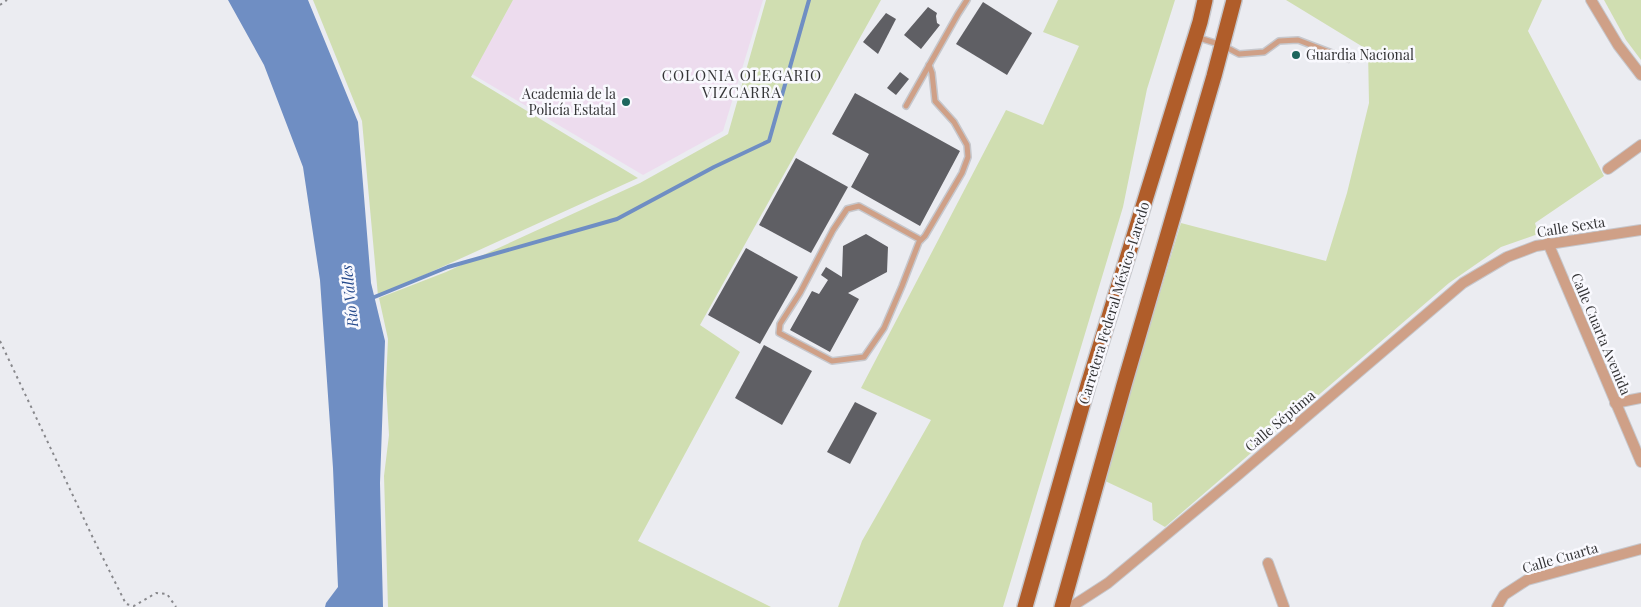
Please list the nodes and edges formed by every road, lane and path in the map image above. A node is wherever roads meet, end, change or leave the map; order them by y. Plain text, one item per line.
1 (7, 0) edge
2 (967, 0) edge
3 (1205, 0) edge
4 (1234, 0) edge
5 (1592, 0) edge
6 (0, 5) edge
7 (1196, 37) junction
8 (1222, 45) junction
9 (1348, 59) dead end
10 (930, 64) junction
11 (1641, 75) edge
12 (906, 106) dead end
13 (1641, 145) edge
14 (1608, 169) dead end
15 (1641, 230) edge
16 (921, 240) junction
17 (1548, 243) junction
18 (1507, 257) joint
19 (0, 341) edge
20 (1641, 398) edge
21 (1615, 403) junction
22 (1641, 462) edge
23 (1641, 549) edge
24 (1268, 564) dead end
25 (134, 607) edge
26 (176, 607) edge
27 (1025, 607) edge
28 (1062, 607) edge
29 (1072, 607) edge
30 (1284, 607) edge
31 (1497, 607) edge

1 - 6 path
2 - 10 lane
3 - 7 main road, Carretera Federal México-Laredo
4 - 8 main road
5 - 11 street
7 - 8 lane
7 - 27 main road, Carretera Federal México-Laredo
8 - 9 lane
8 - 28 main road
10 - 12 lane
10 - 16 lane
13 - 14 street
15 - 17 street, Calle Sexta
16 - 16 lane
17 - 18 street, Calle Sexta
17 - 21 street, Calle Cuarta Avenida
18 - 29 street, Calle Séptima
19 - 25 path
20 - 21 street
21 - 22 street, Calle Cuarta Avenida
23 - 31 street, Calle Cuarta
24 - 30 street
25 - 26 path

